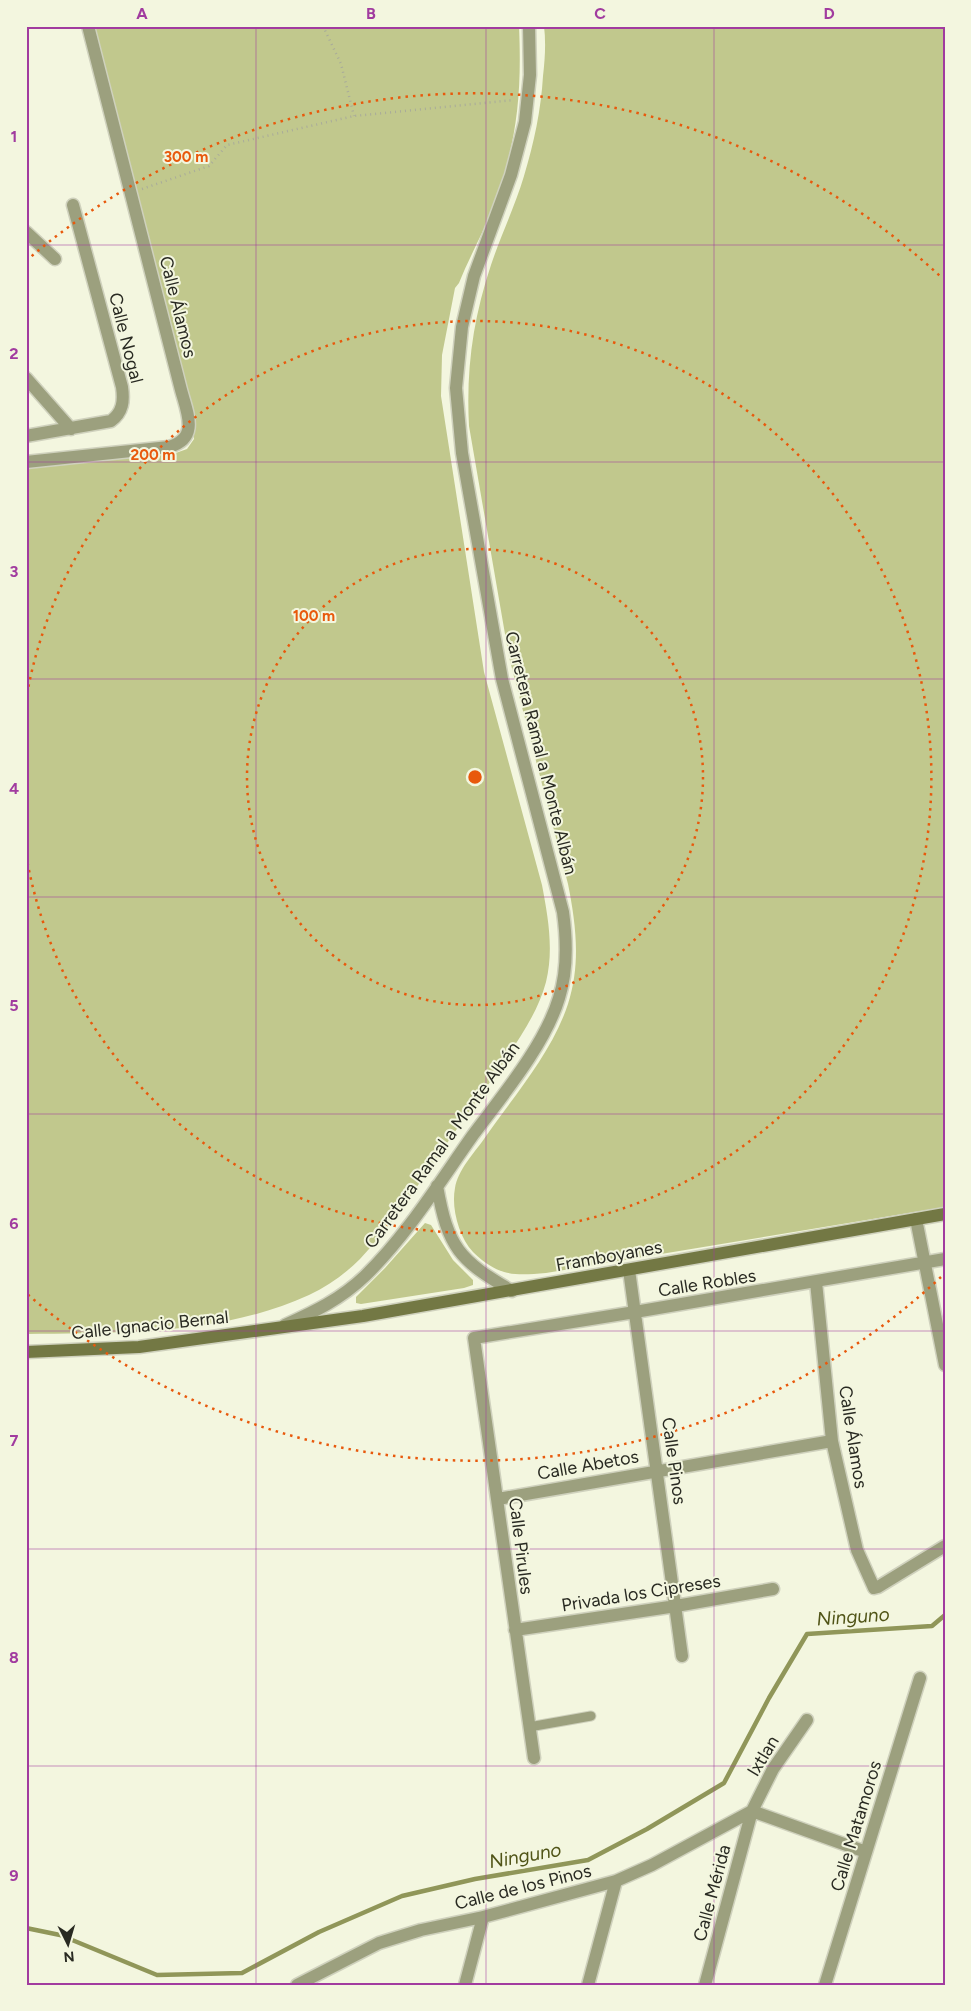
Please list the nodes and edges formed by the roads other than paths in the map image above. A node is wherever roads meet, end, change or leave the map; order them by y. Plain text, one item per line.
1 (88, 26) edge
2 (529, 26) edge
3 (73, 205) dead end
4 (26, 232) edge
5 (54, 259) dead end
6 (26, 378) edge
7 (71, 429) junction
8 (26, 436) edge
9 (26, 462) edge
10 (437, 1186) junction
11 (945, 1214) edge
12 (916, 1219) junction
13 (945, 1259) edge
14 (926, 1262) junction
15 (630, 1270) junction
16 (816, 1282) junction
17 (512, 1291) junction
18 (635, 1312) junction
19 (278, 1328) junction
20 (474, 1338) joint
21 (26, 1352) edge
22 (945, 1365) edge
23 (832, 1442) junction
24 (658, 1471) junction
25 (498, 1499) junction
26 (945, 1546) edge
27 (772, 1589) dead end
28 (676, 1606) junction
29 (515, 1630) junction
30 (682, 1656) dead end
31 (920, 1678) dead end
32 (590, 1716) dead end
33 (807, 1720) dead end
34 (529, 1727) junction
35 (534, 1758) dead end
36 (752, 1811) junction
37 (866, 1852) junction
38 (616, 1881) junction
39 (483, 1917) junction
40 (297, 1985) edge
41 (465, 1985) edge
42 (588, 1985) edge
43 (706, 1985) edge
44 (826, 1985) edge

1 - 9 street, Calle Álamos
2 - 10 street, Carretera Ramal a Monte Albán
3 - 7 street, Calle Nogal
4 - 5 street
6 - 7 street
7 - 8 street, Calle Nogal
10 - 17 street
10 - 19 street, Carretera Ramal a Monte Albán
11 - 12 main road, Framboyanes
12 - 14 street
12 - 15 main road, Framboyanes
13 - 14 street, Calle Robles
14 - 16 street, Calle Robles
14 - 22 street
15 - 17 main road, Framboyanes
15 - 18 street, Calle Pinos
16 - 18 street, Calle Robles
16 - 23 street, Calle Álamos
17 - 19 main road, Framboyanes
18 - 20 street, Calle Robles
18 - 24 street, Calle Pinos
19 - 21 main road, Calle Ignacio Bernal
20 - 25 street, Calle Pirules
23 - 24 street, Calle Abetos
23 - 26 street, Calle Álamos
24 - 25 street, Calle Abetos
24 - 28 street, Calle Pinos
25 - 29 street, Calle Pirules
27 - 28 street, Privada los Cipreses
28 - 29 street, Privada los Cipreses
28 - 30 street, Calle Pinos
29 - 34 street, Calle Pirules
31 - 37 street, Calle Matamoros
32 - 34 lane
33 - 36 street, Ixtlan
34 - 35 street, Calle Pirules
36 - 37 street
36 - 38 street, Calle de los Pinos
36 - 43 street, Calle Mérida
37 - 44 street, Calle Matamoros
38 - 39 street, Calle de los Pinos
38 - 42 street
39 - 40 street, Calle de los Pinos
39 - 41 street

